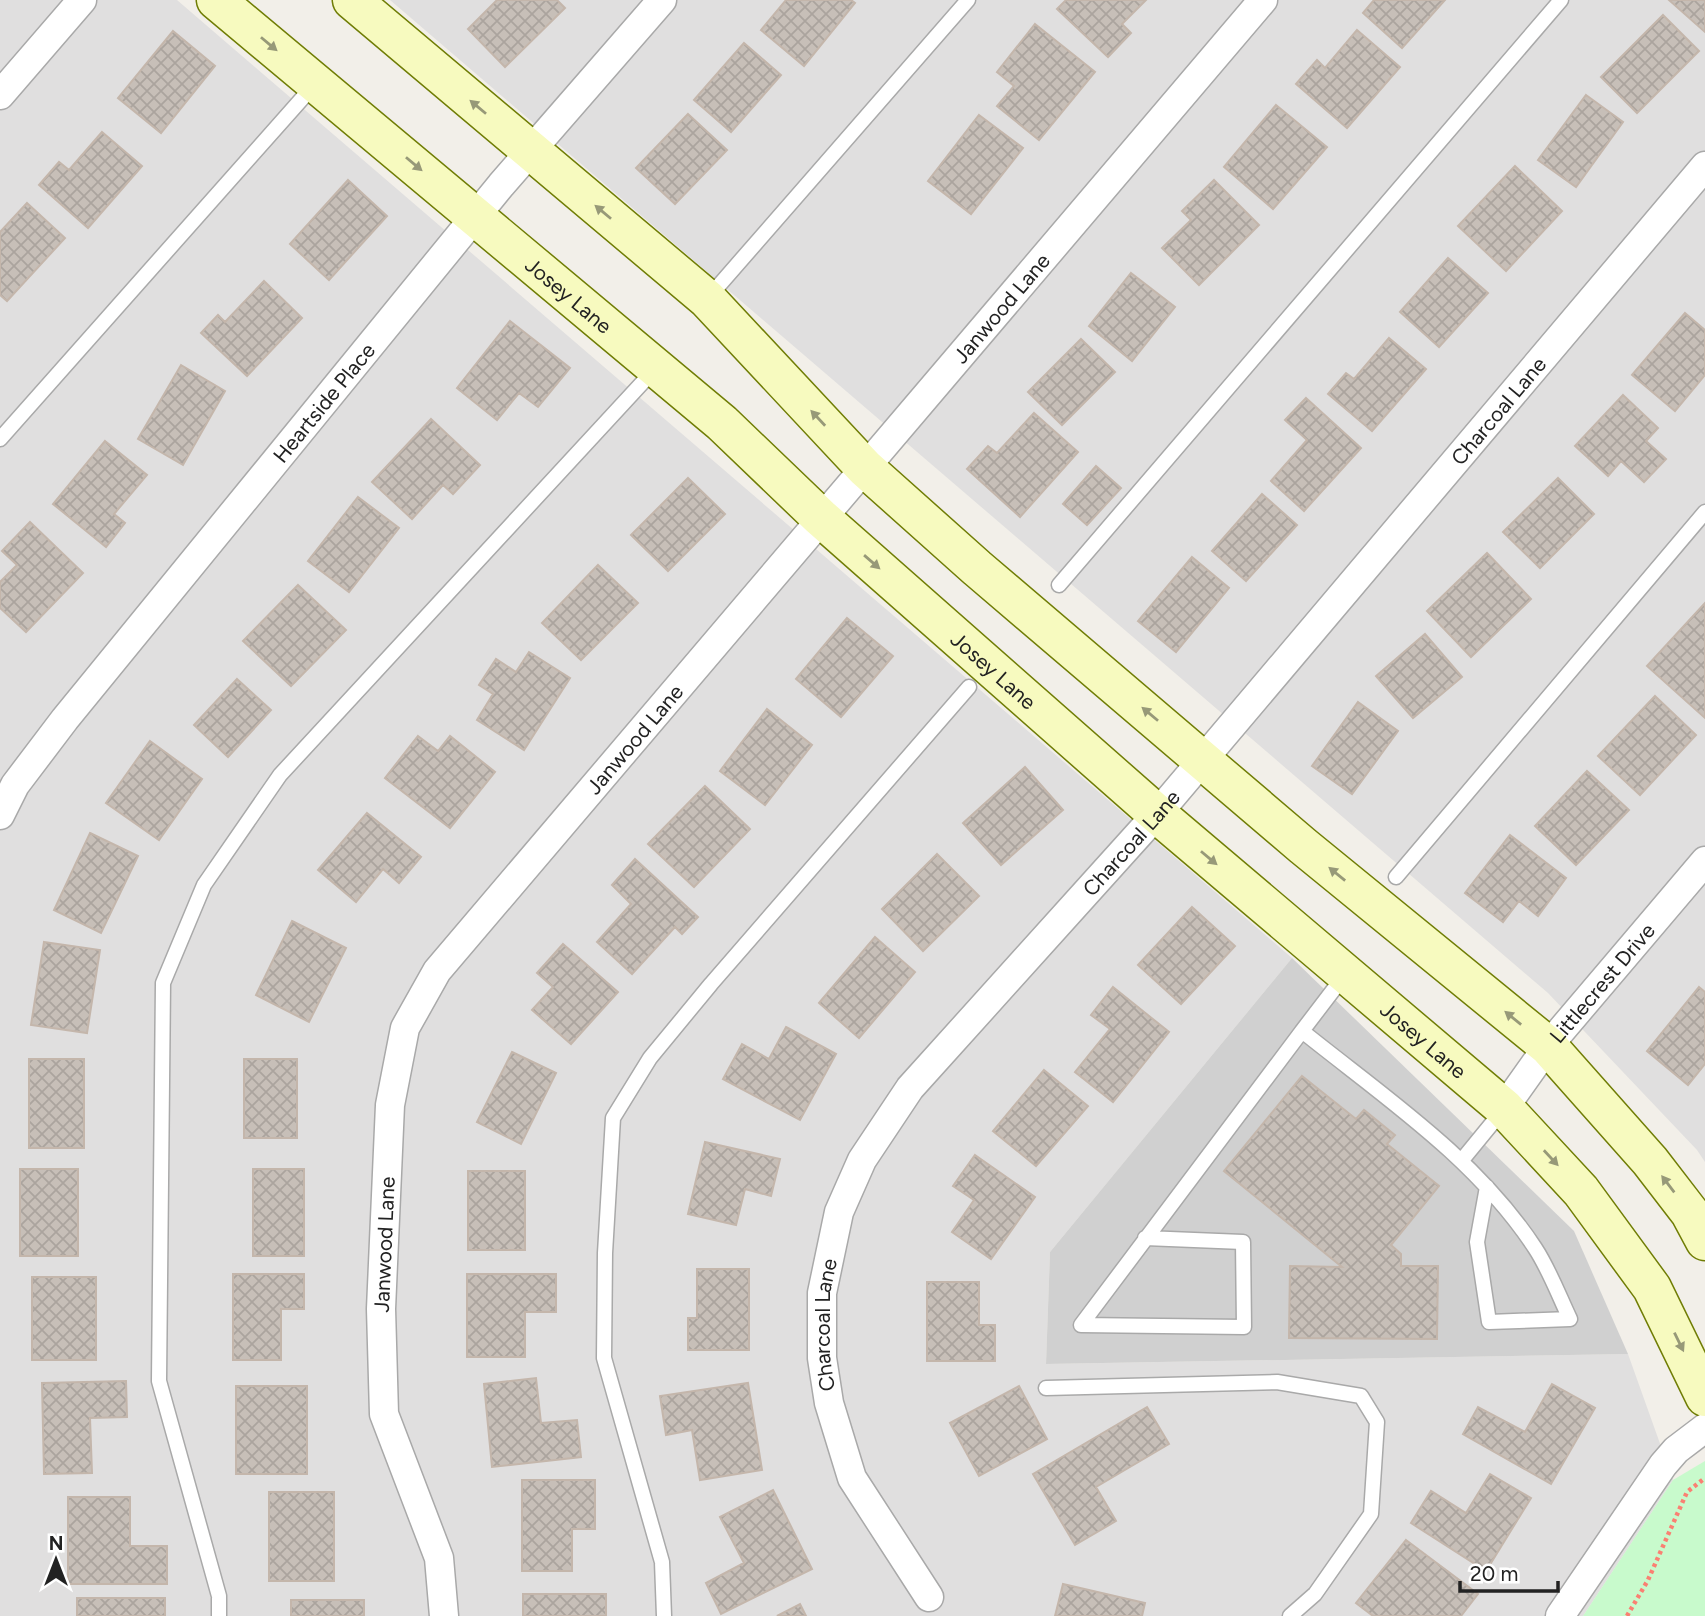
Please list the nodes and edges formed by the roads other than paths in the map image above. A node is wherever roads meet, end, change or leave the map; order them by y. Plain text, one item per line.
1 (82, 0) edge
2 (216, 0) edge
3 (662, 0) edge
4 (968, 0) edge
5 (1263, 0) edge
6 (1561, 0) edge
7 (356, 1) edge
8 (316, 83) junction
9 (0, 95) edge
10 (530, 151) junction
11 (1705, 166) edge
12 (476, 215) junction
13 (707, 299) junction
14 (656, 368) junction
15 (0, 439) edge
16 (865, 468) junction
17 (1705, 512) edge
18 (821, 517) junction
19 (1059, 585) dead end
20 (969, 687) dead end
21 (1203, 758) junction
22 (1157, 814) junction
23 (0, 815) edge
24 (1705, 861) edge
25 (1396, 877) dead end
26 (1347, 972) junction
27 (1302, 1031) junction
28 (1548, 1046) junction
29 (1504, 1108) junction
30 (1462, 1160) junction
31 (1487, 1187) junction
32 (1145, 1238) junction
33 (1705, 1241) edge
34 (1046, 1388) dead end
35 (1705, 1397) edge
36 (1705, 1428) edge
37 (929, 1597) dead end
38 (219, 1616) edge
39 (444, 1616) edge
40 (664, 1616) edge
41 (1290, 1616) edge
42 (1560, 1616) edge

1 - 9 street
2 -> 8 main road, Josey Lane
3 - 10 street, Heartside Place
4 - 13 lane
5 - 16 street, Janwood Lane
6 - 19 lane
10 -> 7 main road
8 -> 12 main road, Josey Lane
8 - 15 lane
10 - 12 street, Heartside Place
13 -> 10 main road
11 - 21 street, Charcoal Lane
12 - 14 main road, Josey Lane
12 - 23 street, Heartside Place
16 -> 13 main road
14 - 18 main road, Josey Lane
14 - 38 lane
16 - 18 street, Janwood Lane
21 -> 16 main road
17 - 25 lane
18 -> 22 main road, Josey Lane
18 - 39 street, Janwood Lane
20 - 40 lane
21 - 22 street, Charcoal Lane
28 -> 21 main road
22 -> 26 main road, Josey Lane
22 - 37 street, Charcoal Lane
24 - 28 street, Littlecrest Drive
26 - 27 lane
26 - 29 main road, Josey Lane
27 - 30 lane
27 - 32 lane
28 - 29 street, Littlecrest Drive
33 -> 28 main road
29 - 30 lane
29 -> 35 main road, Josey Lane
30 - 31 lane
31 - 31 lane
32 - 32 lane
34 - 41 lane
36 - 42 street

